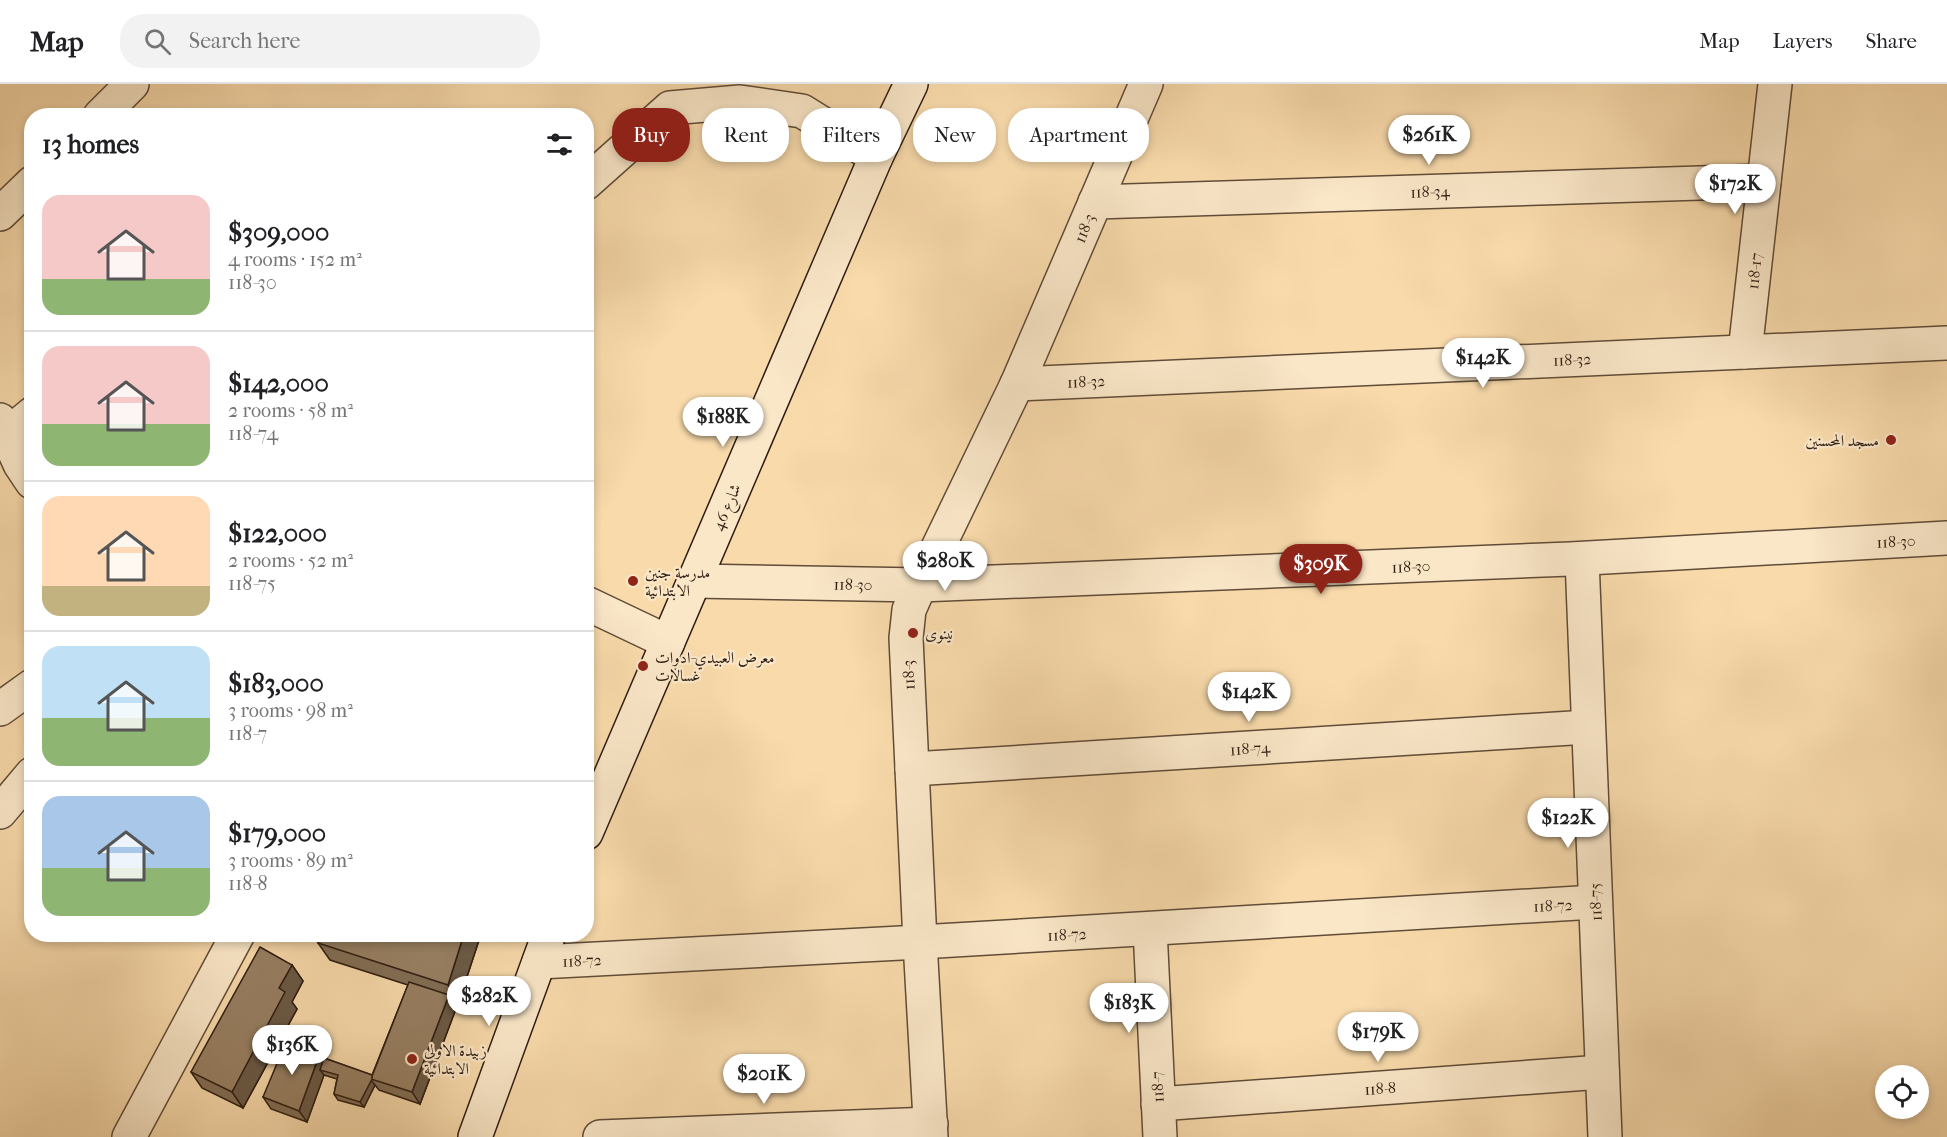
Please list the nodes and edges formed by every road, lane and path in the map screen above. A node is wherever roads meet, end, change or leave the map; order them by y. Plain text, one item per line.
1 (132, 84) edge
2 (911, 84) edge
3 (1146, 84) edge
4 (1775, 84) edge
5 (666, 96) edge
6 (108, 108) edge
7 (899, 108) edge
8 (801, 111) edge
9 (874, 162) edge
10 (594, 174) edge
11 (1764, 181) junction
12 (24, 191) edge
13 (1095, 202) junction
14 (0, 214) edge
15 (1947, 343) edge
16 (1745, 352) junction
17 (1017, 384) junction
18 (13, 423) edge
19 (17, 474) edge
20 (1947, 538) edge
21 (1582, 559) junction
22 (694, 581) junction
23 (920, 585) junction
24 (594, 607) edge
25 (668, 642) junction
26 (24, 692) edge
27 (0, 709) edge
28 (1588, 727) junction
29 (912, 769) junction
30 (24, 784) edge
31 (0, 812) edge
32 (594, 814) edge
33 (1595, 902) junction
34 (1149, 929) junction
35 (234, 942) edge
36 (920, 942) junction
37 (544, 948) edge
38 (1602, 1072) junction
39 (1158, 1104) junction
40 (931, 1130) edge
41 (129, 1137) edge
42 (476, 1137) edge
43 (600, 1137) edge
44 (1160, 1137) edge
45 (1605, 1137) edge

1 - 6 street
2 - 7 street, شارع 46
3 - 13 street, 118-3
4 - 11 street, 118-17
5 - 8 street
5 - 10 street
9 - 22 street, شارع 46
11 - 13 street, 118-34
11 - 16 street, 118-17
12 - 14 street
13 - 17 street, 118-3
15 - 16 street, 118-32
16 - 17 street, 118-32
17 - 23 street, 118-3
18 - 19 street
20 - 21 street, 118-30
21 - 23 street, 118-30
21 - 28 street, 118-75
22 - 23 street, 118-30
22 - 25 street, شارع 46
23 - 29 street, 118-3
24 - 25 street
25 - 32 street, شارع 46
26 - 27 street
28 - 29 street, 118-74
28 - 33 street, 118-75
29 - 36 street, 118-3
30 - 31 street
33 - 34 street, 118-72
33 - 38 street, 118-75
34 - 36 street, 118-72
34 - 39 street, 118-7
35 - 41 street
36 - 37 street, 118-72
36 - 40 street, 118-3
37 - 42 street
38 - 39 street, 118-8
38 - 45 street, 118-75
39 - 44 street, 118-7
40 - 43 street

